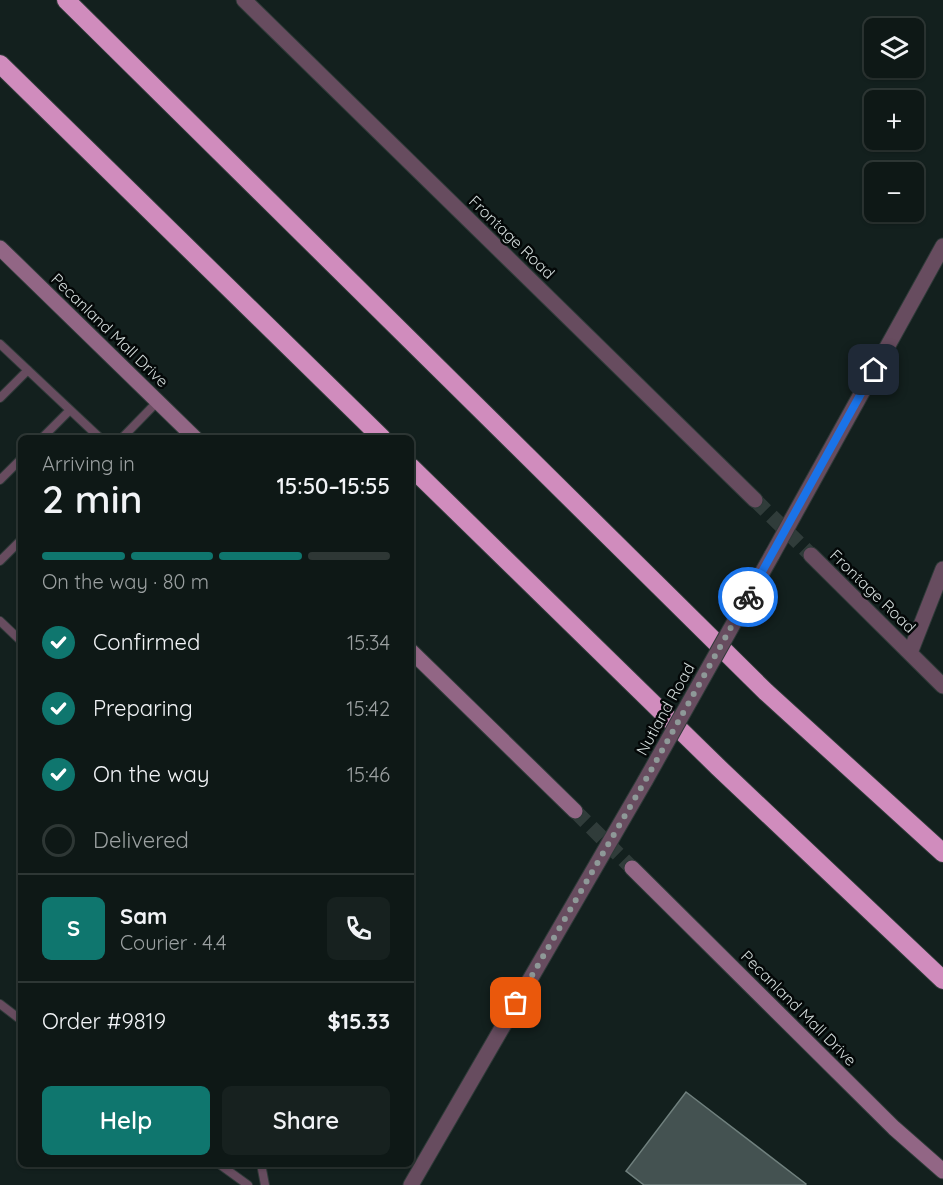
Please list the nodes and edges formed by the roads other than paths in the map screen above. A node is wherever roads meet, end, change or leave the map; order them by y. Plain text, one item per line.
1 (66, 0) edge
2 (244, 0) edge
3 (0, 64) edge
4 (943, 246) edge
5 (0, 248) edge
6 (0, 344) edge
7 (28, 370) junction
8 (0, 398) edge
9 (158, 401) junction
10 (70, 410) junction
11 (45, 435) edge
12 (97, 435) edge
13 (125, 435) edge
14 (192, 435) edge
15 (379, 435) edge
16 (18, 462) edge
17 (414, 469) edge
18 (0, 480) edge
19 (755, 500) tunnel mouth
20 (18, 543) edge
21 (811, 555) tunnel mouth
22 (0, 561) edge
23 (943, 569) edge
24 (0, 621) edge
25 (18, 634) edge
26 (910, 653) junction
27 (414, 654) edge
28 (943, 686) edge
29 (575, 812) tunnel mouth
30 (943, 853) edge
31 (632, 868) tunnel mouth
32 (943, 980) edge
33 (0, 1004) edge
34 (18, 1018) edge
35 (223, 1167) edge
36 (262, 1167) edge
37 (943, 1171) edge
38 (248, 1185) edge
39 (265, 1185) edge
40 (411, 1185) edge

1 - 30 highway
2 - 19 street, Frontage Road
3 - 15 highway
4 - 40 street, Nutland Road, bridge
5 - 9 street, Pecanland Mall Drive
6 - 7 lane
7 - 8 lane
7 - 10 lane
9 - 13 lane
9 - 14 street, Pecanland Mall Drive
10 - 11 lane
10 - 12 lane
16 - 18 lane
17 - 32 highway
20 - 22 lane
21 - 26 street, Frontage Road
23 - 26 street
24 - 25 lane
26 - 28 street, Frontage Road
27 - 29 street
31 - 37 street, Pecanland Mall Drive
33 - 34 lane
35 - 38 lane
36 - 39 lane

